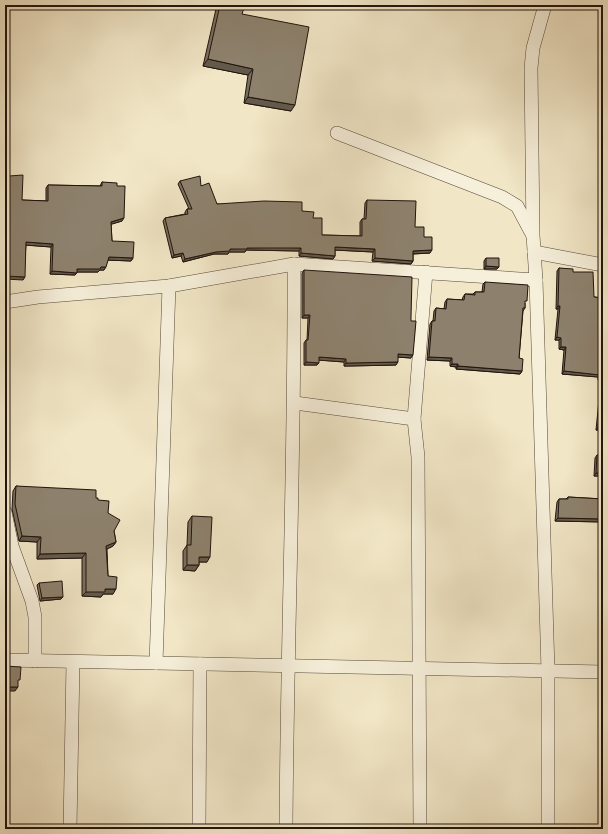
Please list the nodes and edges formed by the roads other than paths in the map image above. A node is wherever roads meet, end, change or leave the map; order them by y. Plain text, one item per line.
1 (545, 5) edge
2 (337, 133) dead end
3 (533, 235) junction
4 (534, 252) junction
5 (294, 264) junction
6 (603, 265) edge
7 (426, 272) junction
8 (536, 280) junction
9 (169, 286) junction
10 (5, 302) edge
11 (295, 403) junction
12 (414, 419) junction
13 (5, 512) edge
14 (8, 546) edge
15 (5, 660) edge
16 (35, 661) junction
17 (73, 662) junction
18 (156, 663) junction
19 (200, 664) junction
20 (287, 666) junction
21 (419, 668) junction
22 (548, 670) junction
23 (603, 672) edge
24 (70, 829) edge
25 (199, 829) edge
26 (286, 829) edge
27 (420, 829) edge
28 (548, 829) edge

1 - 3 street
2 - 3 street
3 - 4 street
4 - 6 street
4 - 8 street
5 - 7 street
5 - 9 street
5 - 11 street
7 - 8 street
7 - 12 street
8 - 22 street
9 - 10 street
9 - 18 street
11 - 12 street
11 - 20 street
12 - 21 street
13 - 14 street
14 - 16 street
15 - 16 street
16 - 17 street
17 - 18 street
17 - 24 street
18 - 19 street
19 - 20 street
19 - 25 street
20 - 21 street
20 - 26 street
21 - 22 street
21 - 27 street
22 - 23 street
22 - 28 street

